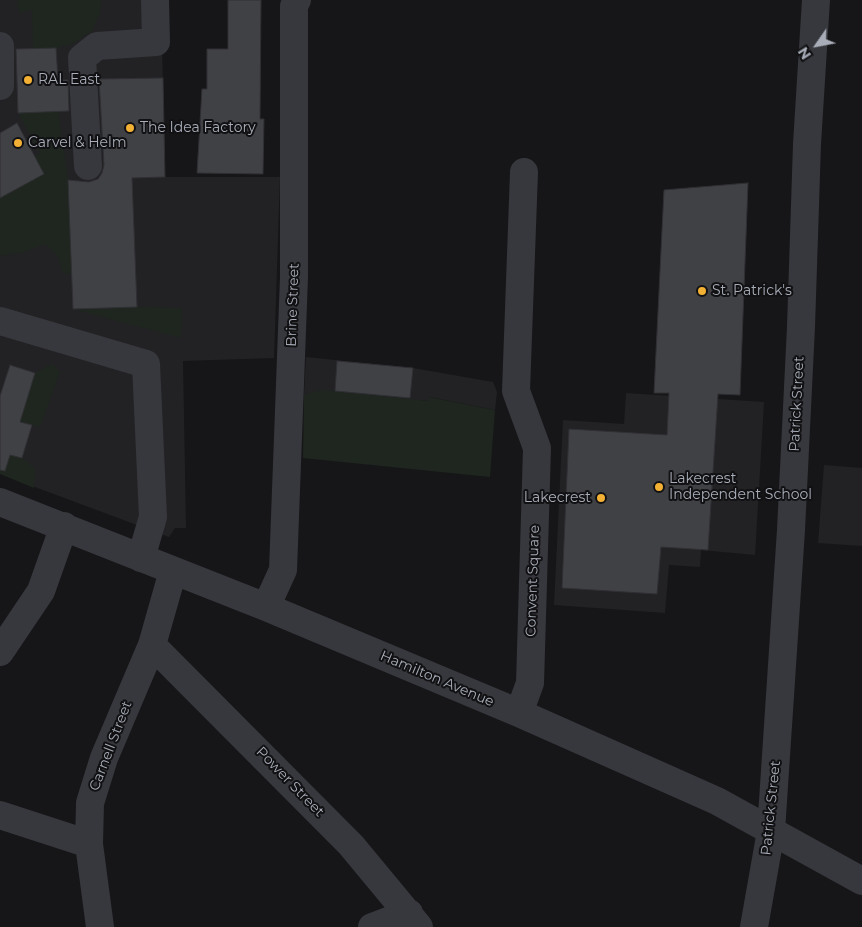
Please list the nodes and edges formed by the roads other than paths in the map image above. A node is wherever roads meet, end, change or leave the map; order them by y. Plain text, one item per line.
1 (155, 0) edge
2 (297, 0) edge
3 (816, 0) edge
4 (0, 46) edge
5 (0, 86) edge
6 (88, 166) dead end
7 (524, 172) dead end
8 (0, 321) edge
9 (0, 502) edge
10 (64, 526) junction
11 (141, 558) junction
12 (173, 571) junction
13 (266, 607) junction
14 (152, 645) junction
15 (0, 652) edge
16 (519, 713) junction
17 (0, 815) edge
18 (771, 831) junction
19 (89, 844) junction
20 (862, 882) edge
21 (414, 920) edge
22 (100, 927) edge
23 (372, 927) edge
24 (754, 927) edge

1 - 6 street
2 - 13 street, Brine Street
3 - 18 street, Patrick Street
4 - 5 street
7 - 16 street, Convent Square
8 - 11 street
9 - 10 street, Hamilton Avenue
10 - 11 street, Hamilton Avenue
10 - 15 street
11 - 12 street, Hamilton Avenue
12 - 13 street, Hamilton Avenue
12 - 14 street, Carnell Street
13 - 16 street, Hamilton Avenue
14 - 19 street, Carnell Street
14 - 21 street, Power Street
16 - 18 street, Hamilton Avenue
17 - 19 street
18 - 20 street, Hamilton Avenue
18 - 24 street, Patrick Street
19 - 22 street, Carnell Street
21 - 23 street

